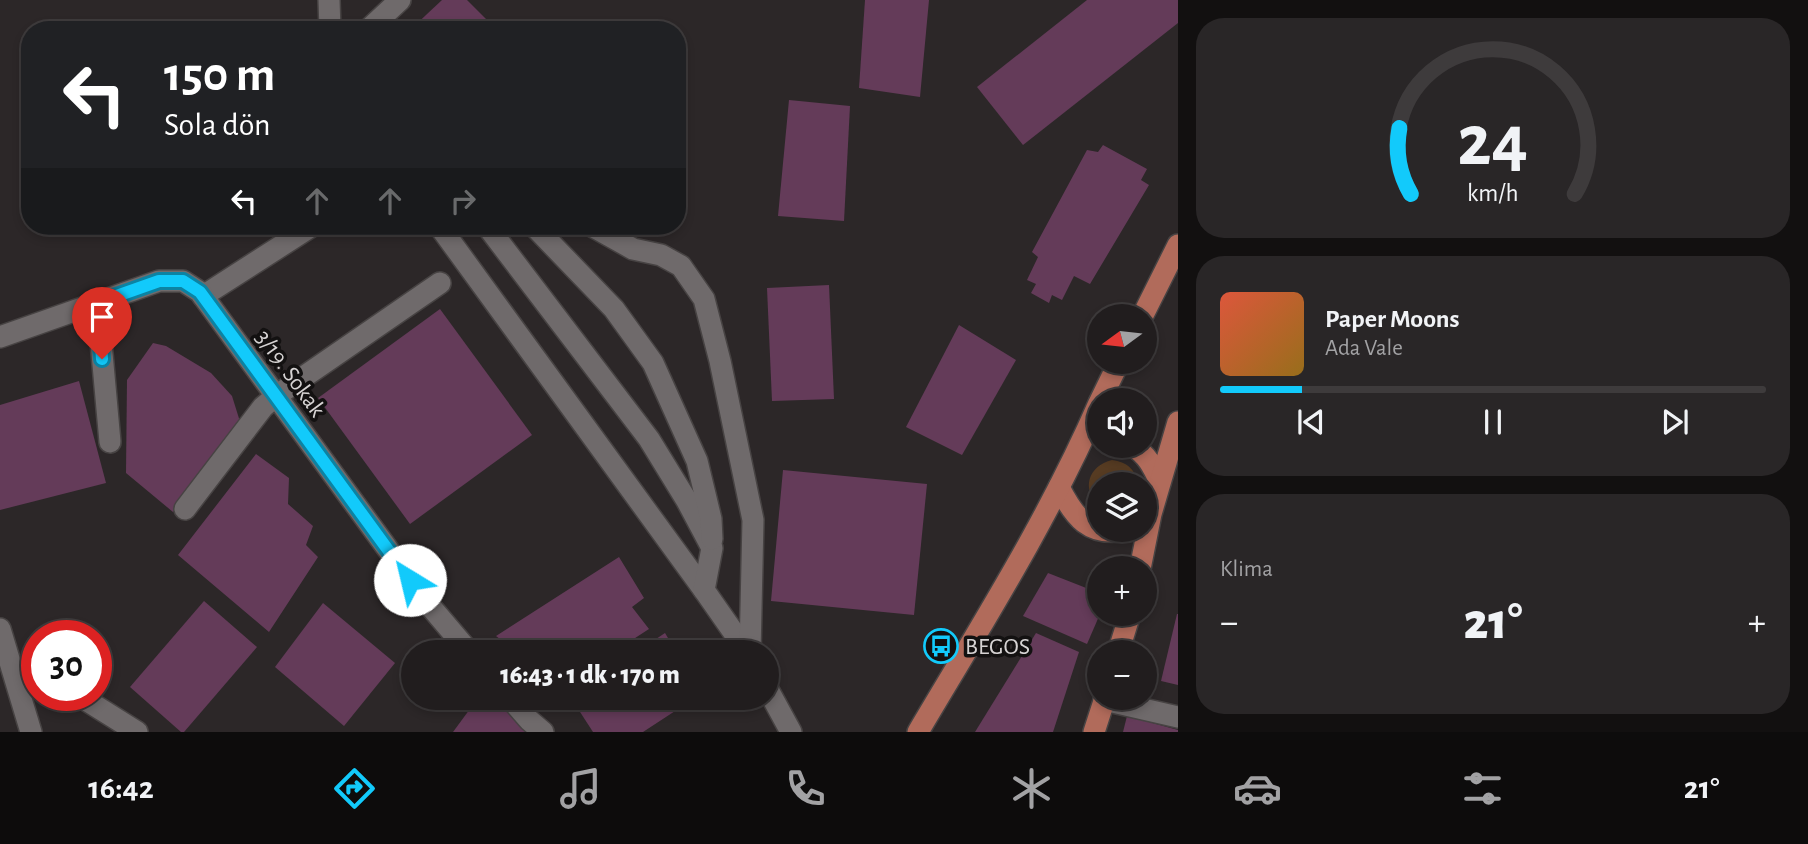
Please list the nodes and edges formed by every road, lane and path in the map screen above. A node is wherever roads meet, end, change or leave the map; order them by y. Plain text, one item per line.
1 (329, 0) edge
2 (400, 0) edge
3 (330, 21) edge
4 (378, 21) edge
5 (298, 235) edge
6 (446, 235) edge
7 (494, 235) edge
8 (543, 235) edge
9 (608, 235) edge
10 (1178, 244) edge
11 (440, 283) dead end
12 (203, 296) junction
13 (94, 304) junction
14 (1148, 304) edge
15 (0, 337) edge
16 (276, 396) junction
17 (1178, 422) edge
18 (110, 442) dead end
19 (1087, 447) edge
20 (1174, 451) edge
21 (1148, 458) edge
22 (1160, 482) junction
23 (1059, 487) junction
24 (1157, 491) edge
25 (184, 509) dead end
26 (1087, 525) edge
27 (712, 548) junction
28 (704, 590) junction
29 (0, 629) edge
30 (459, 640) edge
31 (740, 640) edge
32 (749, 640) edge
33 (7, 682) edge
34 (520, 710) edge
35 (779, 710) edge
36 (1101, 710) edge
37 (1150, 710) edge
38 (104, 711) edge
39 (1178, 717) edge
40 (31, 732) edge
41 (137, 732) edge
42 (543, 732) edge
43 (791, 732) edge
44 (918, 732) edge
45 (1094, 732) edge

1 - 3 street
2 - 4 street
5 - 12 street
6 - 28 street
7 - 27 street
8 - 27 street
9 - 32 street
10 - 14 main road
11 - 16 street
12 - 13 street, 3/19. Sokak
12 - 16 street, 3/19. Sokak
13 - 15 street, 3/19. Sokak
13 - 18 street
16 - 25 street
16 - 30 street, 3/19. Sokak
17 - 20 main road
19 - 23 main road
20 - 22 main road
21 - 22 main road
22 - 24 main road
23 - 26 main road
23 - 44 main road
27 - 28 street
28 - 31 street
29 - 33 street
33 - 40 street
34 - 42 street
35 - 43 street
36 - 45 main road
37 - 39 street
38 - 41 street

